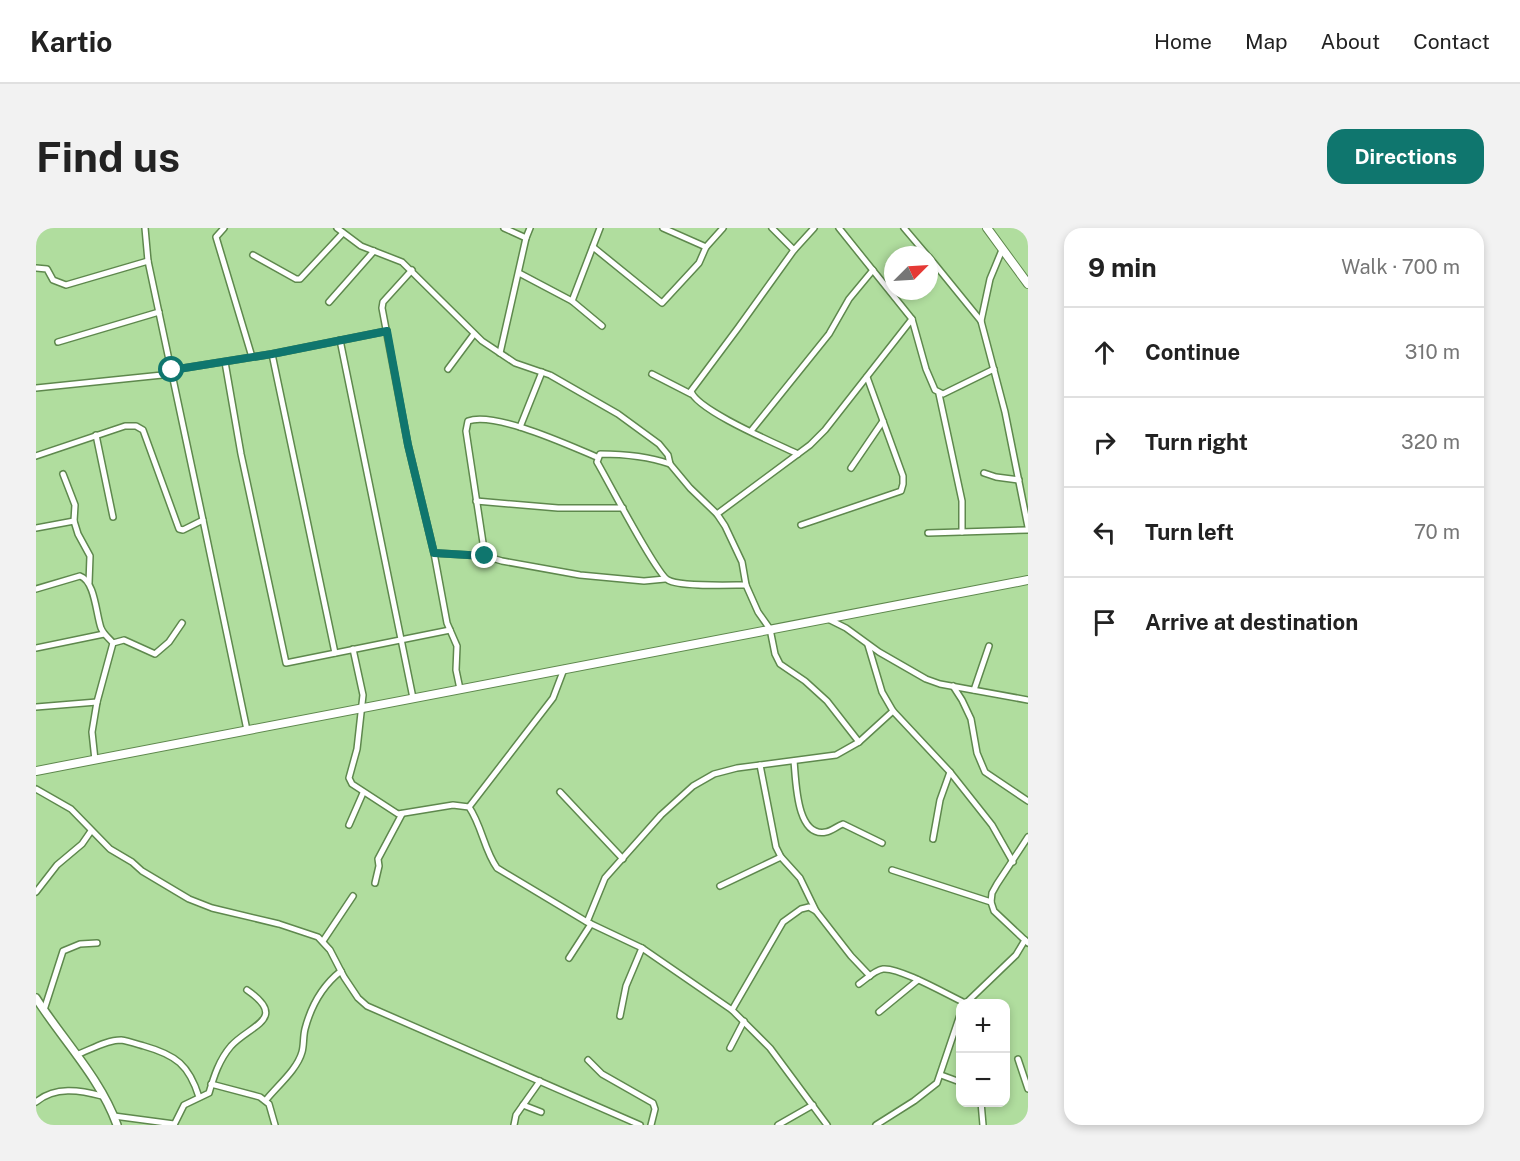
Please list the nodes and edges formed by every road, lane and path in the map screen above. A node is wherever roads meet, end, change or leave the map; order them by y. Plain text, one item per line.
1 (145, 228) edge
2 (224, 228) edge
3 (337, 228) edge
4 (504, 228) edge
5 (530, 228) edge
6 (600, 228) edge
7 (663, 228) edge
8 (723, 228) edge
9 (772, 228) edge
10 (814, 228) edge
11 (839, 228) edge
12 (904, 228) edge
13 (987, 228) edge
14 (343, 233) junction
15 (526, 238) junction
16 (919, 246) edge
17 (593, 247) junction
18 (706, 247) junction
19 (794, 250) junction
20 (1002, 250) junction
21 (374, 251) junction
22 (253, 255) dead end
23 (148, 261) junction
24 (36, 268) edge
25 (938, 268) edge
26 (412, 270) junction
27 (873, 270) junction
28 (519, 273) junction
29 (1028, 284) edge
30 (572, 301) junction
31 (329, 302) dead end
32 (159, 312) junction
33 (912, 319) junction
34 (981, 321) junction
35 (602, 326) dead end
36 (387, 331) junction
37 (474, 334) junction
38 (340, 340) junction
39 (58, 342) dead end
40 (500, 353) junction
41 (272, 354) junction
42 (252, 357) junction
43 (225, 362) junction
44 (448, 369) dead end
45 (994, 369) junction
46 (172, 372) junction
47 (542, 372) junction
48 (652, 374) dead end
49 (867, 377) junction
50 (36, 388) edge
51 (692, 394) junction
52 (939, 394) junction
53 (883, 421) junction
54 (520, 427) junction
55 (750, 431) junction
56 (96, 435) junction
57 (798, 454) junction
58 (36, 456) edge
59 (597, 457) junction
60 (670, 464) junction
61 (851, 468) dead end
62 (984, 473) dead end
63 (63, 474) dead end
64 (1019, 480) junction
65 (476, 501) junction
66 (623, 508) junction
67 (717, 514) junction
68 (113, 517) dead end
69 (203, 520) junction
70 (74, 521) junction
71 (801, 525) dead end
72 (36, 528) edge
73 (1028, 528) edge
74 (962, 532) junction
75 (928, 533) dead end
76 (434, 553) junction
77 (485, 556) junction
78 (665, 579) junction
79 (1028, 580) edge
80 (89, 584) junction
81 (746, 585) junction
82 (36, 589) edge
83 (826, 619) junction
84 (182, 623) dead end
85 (770, 629) junction
86 (450, 630) junction
87 (104, 634) junction
88 (402, 640) junction
89 (113, 643) junction
90 (868, 645) junction
91 (989, 645) dead end
92 (36, 648) edge
93 (353, 649) junction
94 (335, 653) junction
95 (564, 669) junction
96 (953, 686) junction
97 (460, 689) junction
98 (974, 690) junction
99 (413, 698) junction
100 (1028, 700) edge
101 (97, 702) junction
102 (36, 706) edge
103 (363, 709) junction
104 (893, 711) junction
105 (247, 730) junction
106 (859, 742) junction
107 (95, 760) junction
108 (794, 761) junction
109 (760, 765) junction
110 (36, 771) edge
111 (950, 772) junction
112 (36, 789) edge
113 (560, 792) dead end
114 (363, 793) junction
115 (1028, 801) edge
116 (469, 807) junction
117 (402, 814) junction
118 (349, 825) dead end
119 (91, 831) junction
120 (1028, 837) edge
121 (933, 839) dead end
122 (882, 843) dead end
123 (781, 857) junction
124 (623, 859) junction
125 (1013, 862) junction
126 (892, 870) dead end
127 (375, 883) dead end
128 (720, 886) dead end
129 (36, 892) edge
130 (353, 896) dead end
131 (991, 902) junction
132 (816, 911) junction
133 (589, 923) junction
134 (323, 941) junction
135 (1026, 941) edge
136 (97, 943) dead end
137 (642, 948) junction
138 (569, 958) dead end
139 (341, 971) junction
140 (870, 976) junction
141 (918, 980) junction
142 (859, 984) dead end
143 (247, 990) dead end
144 (36, 998) edge
145 (957, 999) edge
146 (969, 999) edge
147 (44, 1010) junction
148 (732, 1010) junction
149 (879, 1012) dead end
150 (621, 1016) dead end
151 (744, 1022) junction
152 (956, 1028) edge
153 (730, 1048) dead end
154 (76, 1055) junction
155 (1017, 1059) dead end
156 (588, 1060) dead end
157 (941, 1075) junction
158 (540, 1081) junction
159 (956, 1081) edge
160 (211, 1084) junction
161 (1028, 1089) edge
162 (102, 1096) junction
163 (200, 1097) junction
164 (266, 1100) junction
165 (36, 1102) edge
166 (523, 1105) junction
167 (813, 1105) junction
168 (981, 1107) edge
169 (541, 1112) dead end
170 (114, 1116) junction
171 (174, 1124) edge
172 (117, 1125) edge
173 (274, 1125) edge
174 (514, 1125) edge
175 (640, 1125) edge
176 (651, 1125) edge
177 (778, 1125) edge
178 (827, 1125) edge
179 (876, 1125) edge
180 (983, 1125) edge

1 - 23 street
2 - 42 street
3 - 14 street
4 - 15 street
5 - 15 street
6 - 17 street
7 - 18 street
8 - 18 street
9 - 19 street
10 - 19 street
11 - 27 street
12 - 16 street
13 - 20 main road
14 - 21 street
14 - 22 street
15 - 28 street
17 - 18 street
17 - 30 street
19 - 51 street
20 - 29 main road
20 - 34 street
21 - 26 street
21 - 31 street
23 - 24 street
23 - 32 street
25 - 34 street
26 - 36 street
26 - 37 street
27 - 33 street
27 - 55 street
28 - 30 street
28 - 40 street
30 - 35 street
32 - 39 street
32 - 46 street
33 - 49 street
33 - 52 street
34 - 45 street
36 - 38 street
36 - 76 street
37 - 40 street
37 - 44 street
38 - 41 street
38 - 88 street
40 - 47 street
41 - 42 street
41 - 94 street
42 - 43 street
43 - 46 street
43 - 94 street
45 - 52 street
45 - 64 street
46 - 50 street
46 - 69 street
47 - 54 street
47 - 60 street
48 - 51 street
49 - 53 street
49 - 57 street
51 - 55 street
52 - 74 street
53 - 61 street
53 - 71 street
54 - 59 street
54 - 65 street
55 - 57 street
56 - 58 street
56 - 68 street
56 - 69 street
57 - 67 street
59 - 60 street
59 - 66 street
60 - 67 street
62 - 64 street
63 - 70 street
64 - 73 street
65 - 66 street
65 - 77 street
66 - 78 street
67 - 81 street
69 - 105 street
70 - 72 street
70 - 80 street
73 - 74 street
74 - 75 street
76 - 77 street
76 - 86 street
77 - 78 street
78 - 81 street
79 - 83 main road
80 - 82 street
80 - 87 street
81 - 85 street
83 - 85 main road
83 - 90 street
84 - 89 street
85 - 95 main road
85 - 106 street
86 - 88 street
86 - 97 street
87 - 89 street
87 - 92 street
88 - 93 street
88 - 99 street
89 - 101 street
90 - 96 street
90 - 104 street
91 - 98 street
93 - 94 street
93 - 103 street
95 - 97 main road
95 - 116 street
96 - 98 street
96 - 115 street
97 - 99 main road
98 - 100 street
99 - 103 main road
101 - 102 street
101 - 107 street
103 - 105 main road
103 - 114 street
104 - 106 street
104 - 111 street
105 - 107 main road
106 - 108 street
107 - 110 main road
108 - 109 street
108 - 122 street
109 - 123 street
109 - 124 street
111 - 121 street
111 - 125 street
112 - 119 street
113 - 124 street
114 - 117 street
114 - 118 street
116 - 117 street
116 - 133 street
117 - 127 street
119 - 129 street
119 - 134 street
120 - 125 street
123 - 128 street
123 - 132 street
124 - 133 street
125 - 131 street
126 - 131 street
130 - 134 street
131 - 135 street
132 - 140 street
132 - 148 street
133 - 137 street
133 - 138 street
134 - 139 street
135 - 146 street
136 - 147 street
137 - 148 street
137 - 150 street
139 - 158 street
139 - 164 street
140 - 141 street
140 - 142 street
141 - 145 street
141 - 149 street
143 - 160 street
144 - 147 street
147 - 154 street
148 - 151 street
151 - 153 street
151 - 167 street
152 - 157 street
154 - 162 street
154 - 163 street
155 - 161 street
156 - 176 street
157 - 159 street
157 - 179 street
158 - 166 street
158 - 175 street
160 - 163 street
160 - 164 street
162 - 165 street
162 - 170 street
163 - 171 street
164 - 173 street
166 - 169 street
166 - 174 street
167 - 177 street
167 - 178 street
168 - 180 street
170 - 171 street
170 - 172 street

